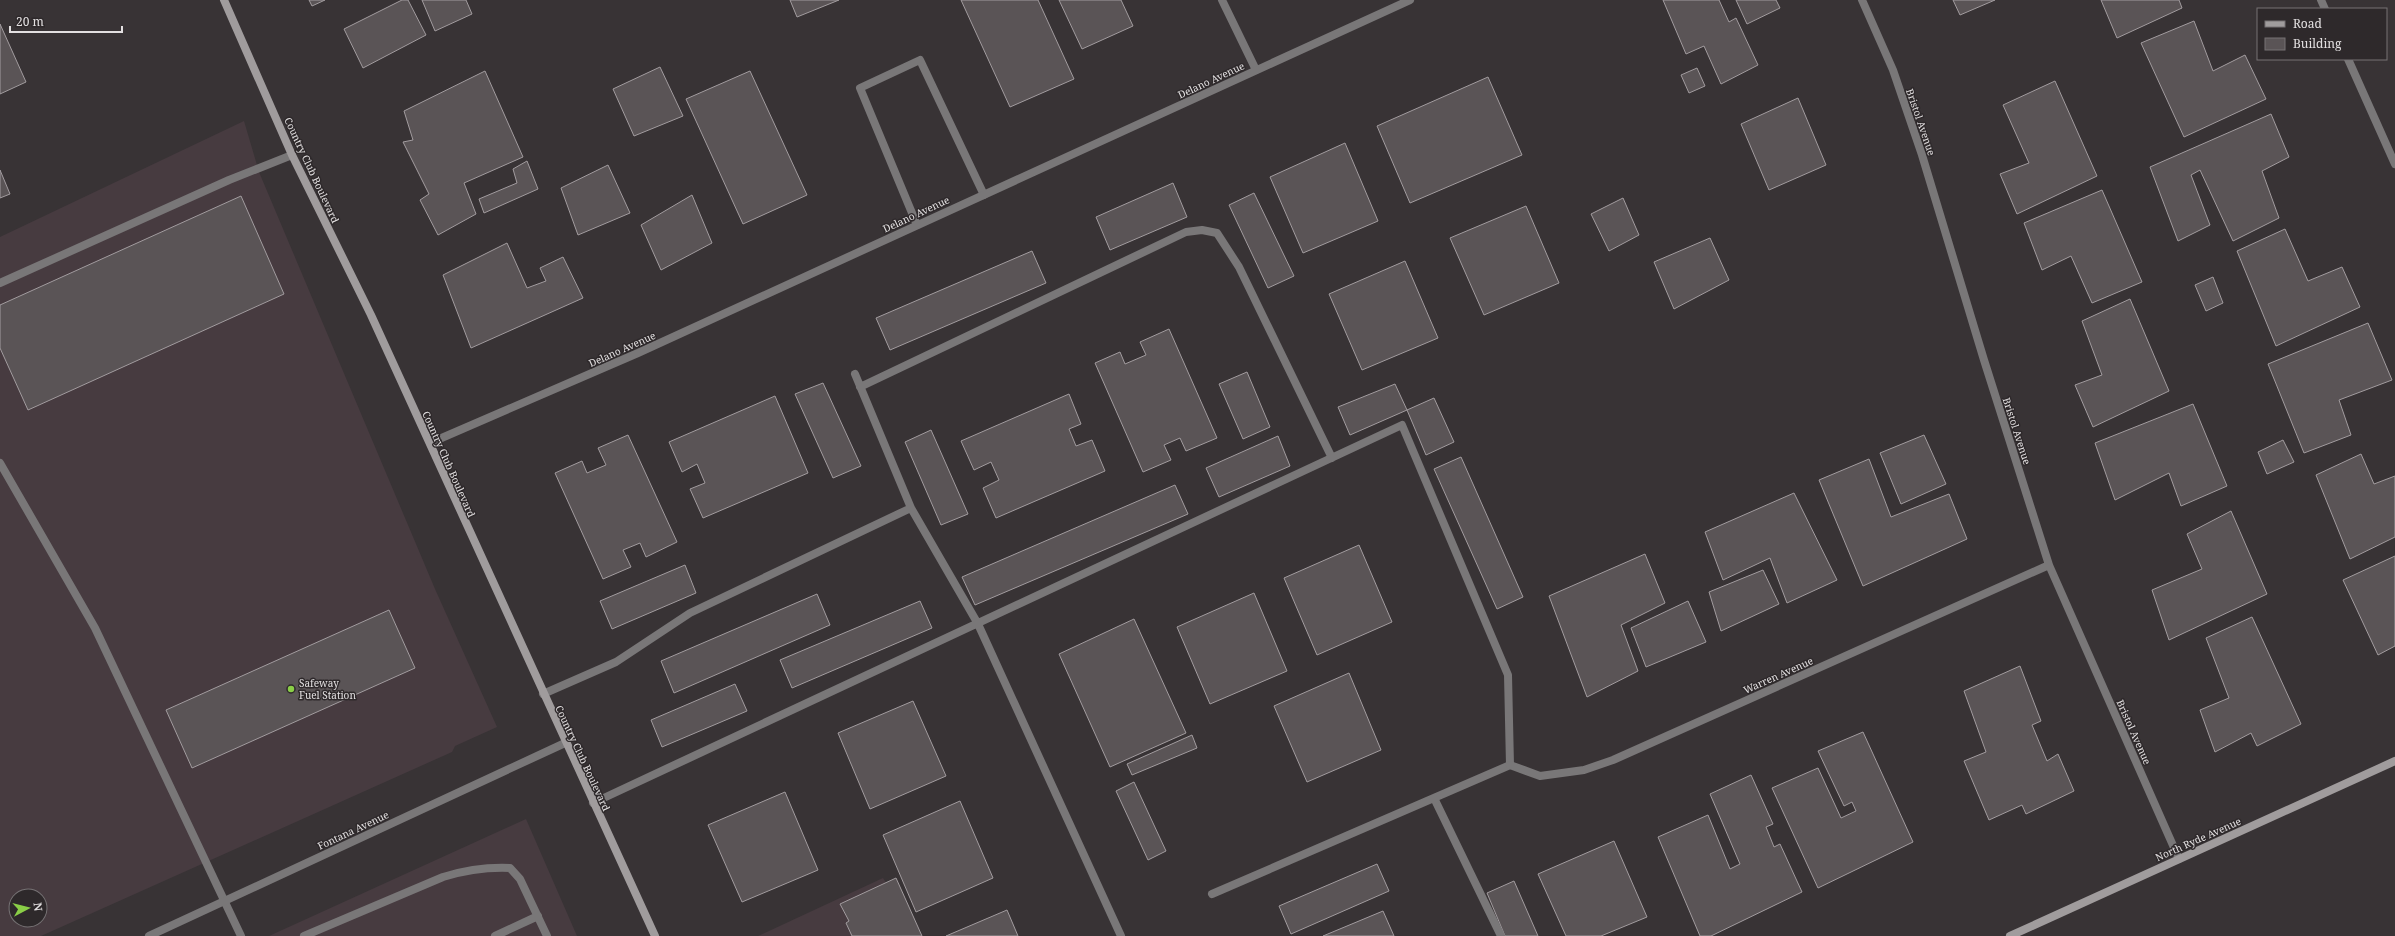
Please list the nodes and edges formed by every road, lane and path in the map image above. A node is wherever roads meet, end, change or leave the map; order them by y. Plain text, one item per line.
1 (224, 0) edge
2 (1222, 0) edge
3 (1410, 0) edge
4 (1862, 0) edge
5 (2348, 60) edge
6 (1256, 70) junction
7 (292, 154) junction
8 (2395, 164) edge
9 (984, 195) junction
10 (917, 225) junction
11 (0, 283) edge
12 (855, 374) dead end
13 (860, 387) junction
14 (430, 443) junction
15 (1332, 458) junction
16 (0, 463) edge
17 (911, 508) junction
18 (2050, 565) junction
19 (978, 624) junction
20 (543, 694) junction
21 (565, 743) junction
22 (2395, 761) edge
23 (1510, 765) junction
24 (1434, 798) junction
25 (593, 803) junction
26 (2179, 859) junction
27 (1212, 894) dead end
28 (225, 900) junction
29 (538, 916) junction
30 (149, 936) edge
31 (241, 936) edge
32 (304, 936) edge
33 (495, 936) edge
34 (547, 936) edge
35 (655, 936) edge
36 (1121, 936) edge
37 (1501, 936) edge
38 (2010, 936) edge

1 - 7 street, Country Club Boulevard
2 - 6 street
3 - 6 street, Delano Avenue
4 - 18 street, Bristol Avenue
5 - 8 street
6 - 9 street, Delano Avenue
7 - 11 street
7 - 14 street, Country Club Boulevard
9 - 10 street, Delano Avenue
9 - 10 street
10 - 14 street, Delano Avenue
12 - 13 street
13 - 15 street
13 - 17 street
14 - 20 street, Country Club Boulevard
15 - 19 street
15 - 23 street
16 - 28 street
17 - 19 street
17 - 20 street
18 - 23 street, Warren Avenue
18 - 26 street, Bristol Avenue
19 - 25 street
19 - 36 street
20 - 21 street, Country Club Boulevard
21 - 25 street, Country Club Boulevard
21 - 28 street, Fontana Avenue
22 - 26 street, North Ryde Avenue
23 - 24 street
24 - 27 street
24 - 37 street
25 - 35 street, Country Club Boulevard
26 - 38 street, North Ryde Avenue
28 - 30 street, Fontana Avenue
28 - 31 street
29 - 32 street
29 - 33 street
29 - 34 street

